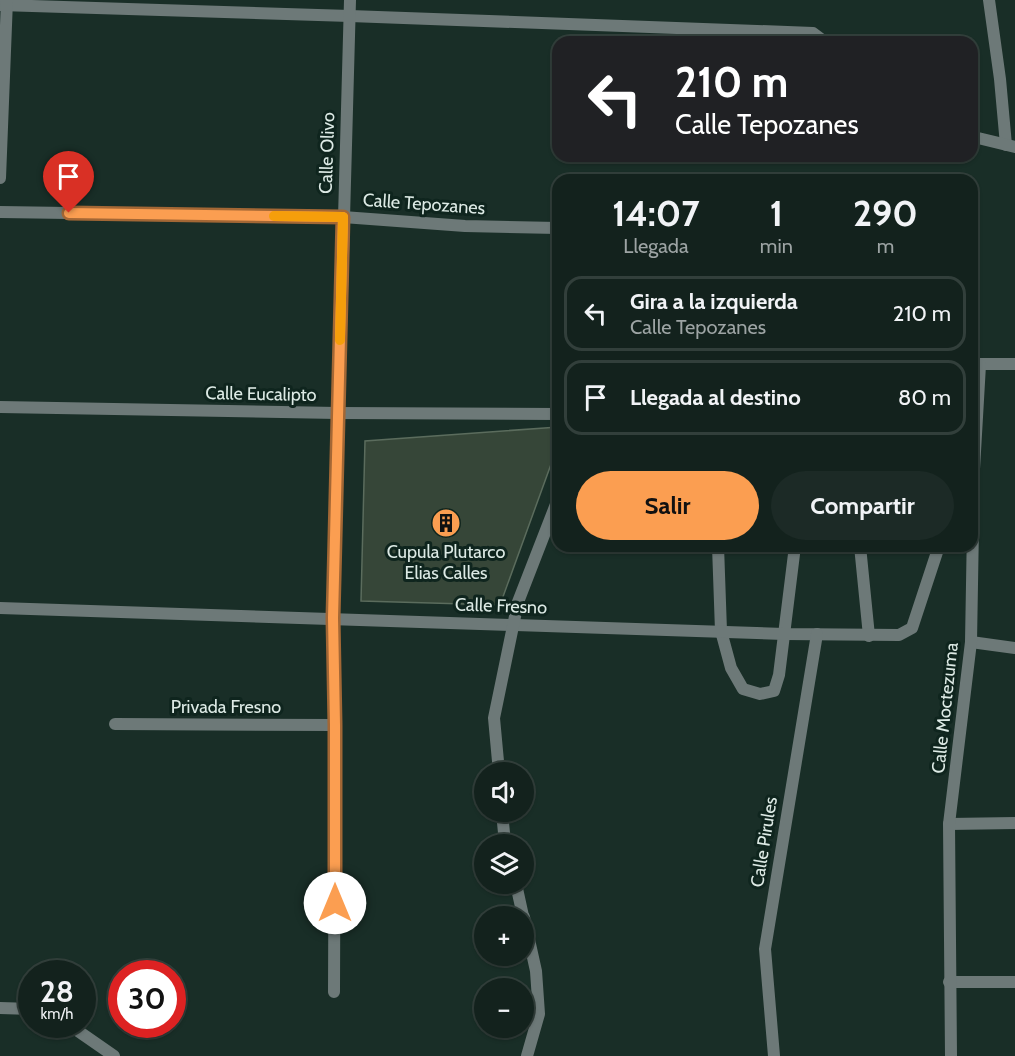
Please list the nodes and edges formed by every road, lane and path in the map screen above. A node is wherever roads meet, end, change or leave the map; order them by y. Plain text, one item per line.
1 (350, 0) edge
2 (989, 0) edge
3 (4, 4) edge
4 (350, 16) junction
5 (705, 36) edge
6 (817, 36) edge
7 (978, 138) edge
8 (1010, 146) edge
9 (0, 178) edge
10 (0, 212) edge
11 (343, 217) junction
12 (552, 228) edge
13 (978, 364) edge
14 (1015, 364) edge
15 (0, 407) edge
16 (337, 413) junction
17 (552, 414) edge
18 (552, 515) edge
19 (718, 552) edge
20 (794, 552) edge
21 (861, 552) edge
22 (937, 552) edge
23 (972, 552) edge
24 (0, 608) edge
25 (333, 618) junction
26 (513, 625) junction
27 (721, 631) junction
28 (784, 634) junction
29 (817, 634) junction
30 (869, 636) junction
31 (971, 642) junction
32 (1015, 648) edge
33 (115, 724) dead end
34 (335, 725) junction
35 (498, 762) edge
36 (1015, 823) edge
37 (949, 824) junction
38 (534, 963) edge
39 (949, 982) junction
40 (1015, 982) edge
41 (334, 992) dead end
42 (0, 1008) edge
43 (18, 1009) edge
44 (88, 1038) edge
45 (114, 1056) edge
46 (527, 1056) edge
47 (774, 1056) edge
48 (951, 1056) edge

1 - 4 street, Calle Olivo
2 - 8 street
3 - 4 street
3 - 9 street
4 - 5 street
4 - 11 street, Calle Olivo
5 - 6 street
7 - 8 street
10 - 11 street, Calle Tepozanes
11 - 12 street, Calle Tepozanes
11 - 16 street, Calle Olivo
13 - 14 street
15 - 16 street, Calle Eucalipto
16 - 17 street, Calle Eucalipto
16 - 25 street, Calle Olivo
18 - 26 street
19 - 27 street
20 - 28 street
21 - 30 street
22 - 30 street, Calle Fresno
23 - 31 street, Calle Moctezuma
24 - 25 street, Calle Fresno
25 - 26 street, Calle Fresno
25 - 34 street, Calle Olivo
26 - 27 street, Calle Fresno
26 - 35 street
27 - 28 street, Calle Fresno
27 - 28 street
28 - 29 street, Calle Fresno
29 - 30 street, Calle Fresno
29 - 47 street, Calle Pirules
31 - 32 street
31 - 37 street, Calle Moctezuma
33 - 34 street, Privada Fresno
34 - 41 street, Calle Olivo
36 - 37 street
37 - 39 street, Calle Moctezuma
38 - 46 street
39 - 40 street
39 - 48 street, Calle Moctezuma
42 - 43 street
44 - 45 street

